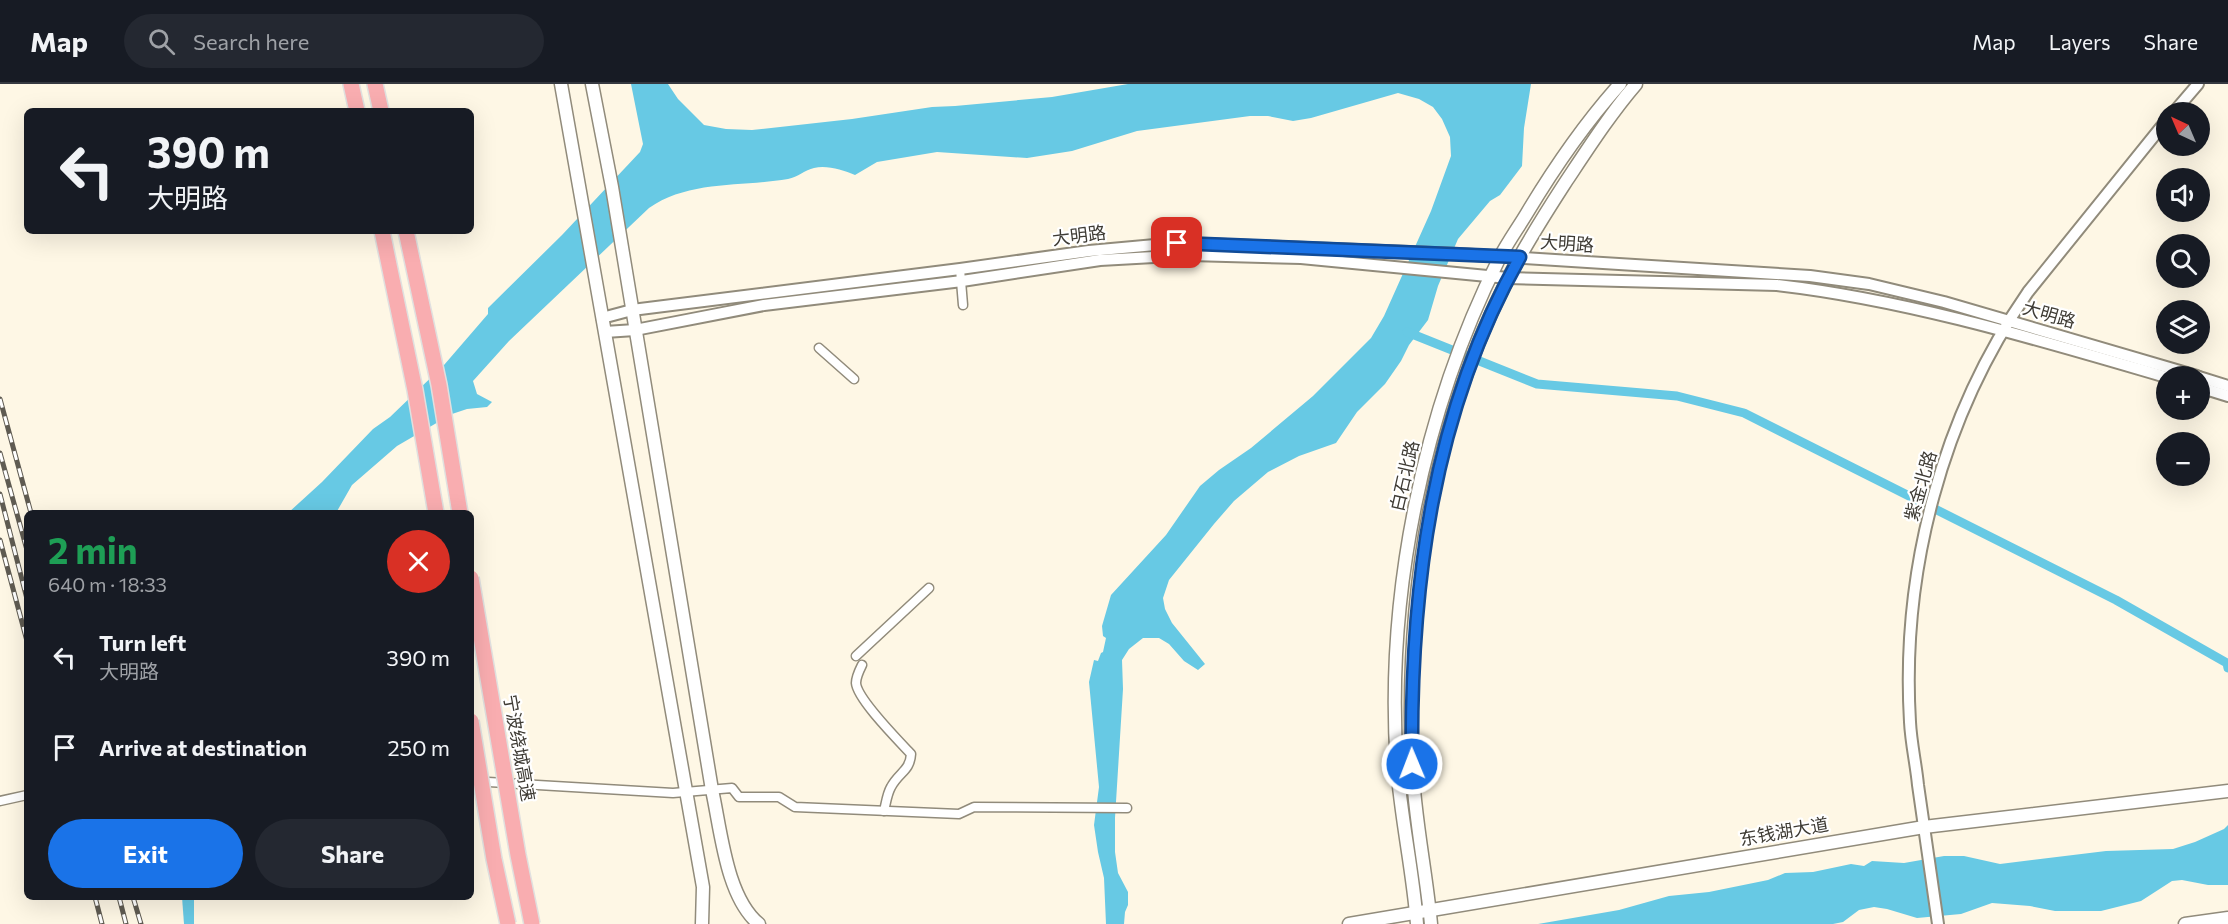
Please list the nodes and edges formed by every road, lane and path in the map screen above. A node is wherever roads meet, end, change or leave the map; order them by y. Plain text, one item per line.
1 (351, 84) edge
2 (375, 84) edge
3 (561, 84) edge
4 (592, 84) edge
5 (1620, 84) edge
6 (1636, 84) edge
7 (2198, 84) edge
8 (2183, 102) edge
9 (356, 108) edge
10 (380, 108) edge
11 (2156, 133) edge
12 (383, 234) edge
13 (407, 234) edge
14 (1500, 256) junction
15 (1520, 257) junction
16 (961, 275) junction
17 (1491, 276) junction
18 (1508, 278) junction
19 (963, 304) dead end
20 (632, 310) junction
21 (602, 318) junction
22 (2008, 321) junction
23 (634, 330) junction
24 (605, 332) junction
25 (2002, 332) junction
26 (819, 348) dead end
27 (2161, 366) edge
28 (2156, 374) edge
29 (854, 379) dead end
30 (2210, 381) edge
31 (2228, 386) edge
32 (2210, 390) edge
33 (2228, 396) edge
34 (435, 510) edge
35 (459, 510) edge
36 (929, 588) dead end
37 (474, 596) edge
38 (856, 656) dead end
39 (862, 665) dead end
40 (474, 739) edge
41 (474, 781) edge
42 (712, 790) junction
43 (2228, 791) edge
44 (685, 793) junction
45 (24, 796) edge
46 (0, 801) edge
47 (1127, 808) dead end
48 (884, 811) junction
49 (1924, 827) junction
50 (1430, 910) junction
51 (1416, 918) edge
52 (2228, 918) edge
53 (508, 924) edge
54 (532, 924) edge
55 (702, 924) edge
56 (759, 924) edge
57 (1349, 924) edge
58 (1431, 924) edge
59 (1938, 924) edge
60 (2185, 924) edge

1 - 9 highway
2 - 10 highway
3 - 21 main road
4 - 20 main road
5 - 14 main road, 白石北路
6 - 15 main road, 白石北路
7 - 8 street
11 - 22 street, 紫金北路
12 - 34 highway
13 - 35 highway
14 - 15 street, 大明路
14 - 16 street, 大明路
14 - 17 main road, 白石北路
15 - 18 main road, 白石北路
15 - 22 street, 大明路
16 - 17 street, 大明路
16 - 19 street
16 - 20 street, 大明路
16 - 23 street, 大明路
17 - 18 street, 大明路
17 - 51 main road, 白石北路
18 - 25 street, 大明路
18 - 50 main road, 白石北路
20 - 21 street, 大明路
20 - 23 main road
21 - 24 main road
22 - 25 street, 紫金北路
22 - 27 street, 大明路
23 - 24 street, 大明路
23 - 42 main road
24 - 44 main road
25 - 28 street, 大明路
25 - 49 street, 紫金北路
26 - 29 street
30 - 31 street, 大明路
32 - 33 street
36 - 38 street
37 - 54 highway, 宁波绕城高速, bridge
39 - 48 street
40 - 53 highway, bridge
41 - 44 street
42 - 44 street
42 - 48 street
42 - 56 main road
43 - 49 main road, 东钱湖大道
44 - 55 main road
45 - 46 street
47 - 48 street
49 - 50 main road, 东钱湖大道
49 - 59 street, 紫金北路
50 - 51 main road, 东钱湖大道
50 - 58 main road, 白石北路
51 - 57 main road, 东钱湖大道
52 - 60 main road

